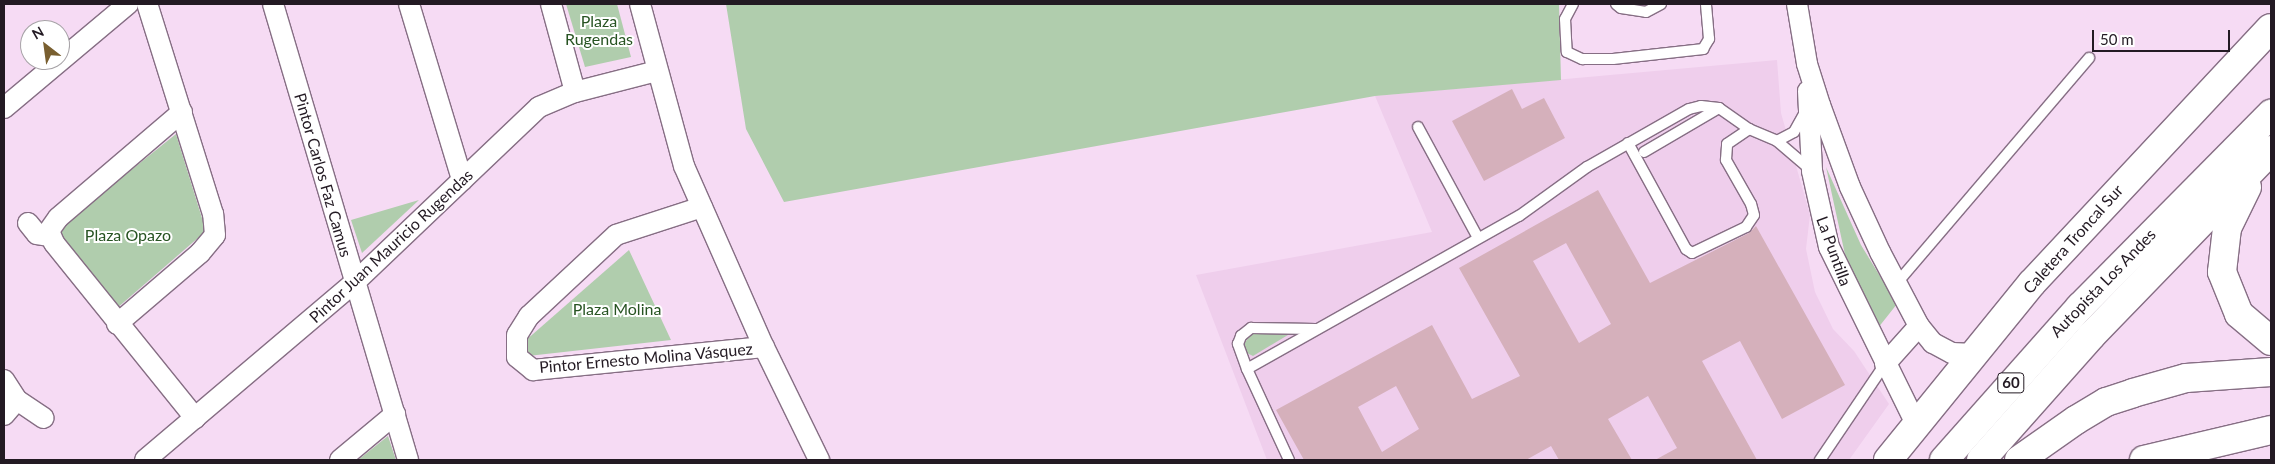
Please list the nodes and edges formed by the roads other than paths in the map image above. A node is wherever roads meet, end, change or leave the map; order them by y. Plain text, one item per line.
1 (128, 4) edge
2 (148, 4) edge
3 (273, 4) edge
4 (409, 4) edge
5 (551, 4) edge
6 (640, 4) edge
7 (1571, 4) edge
8 (1616, 4) edge
9 (1661, 4) edge
10 (1706, 4) edge
11 (1797, 4) edge
12 (2271, 28) edge
13 (2089, 58) dead end
14 (1807, 64) junction
15 (657, 71) junction
16 (575, 92) junction
17 (2271, 99) edge
18 (1809, 105) junction
19 (4, 108) edge
20 (1719, 108) junction
21 (182, 112) junction
22 (2271, 114) edge
23 (1418, 127) dead end
24 (1749, 129) junction
25 (2244, 139) junction
26 (1778, 141) junction
27 (1628, 143) junction
28 (2271, 151) edge
29 (1644, 152) dead end
30 (1812, 171) junction
31 (462, 180) junction
32 (702, 207) junction
33 (28, 224) dead end
34 (50, 236) junction
35 (1478, 238) junction
36 (354, 283) junction
37 (1897, 283) junction
38 (118, 324) junction
39 (1919, 326) junction
40 (1316, 329) junction
41 (2271, 341) edge
42 (764, 347) junction
43 (1973, 354) junction
44 (1885, 364) junction
45 (1247, 369) junction
46 (2271, 372) edge
47 (4, 380) edge
48 (17, 400) junction
49 (395, 414) junction
50 (4, 416) edge
51 (44, 418) dead end
52 (195, 418) junction
53 (1916, 424) junction
54 (2271, 430) edge
55 (145, 460) edge
56 (340, 460) edge
57 (408, 460) edge
58 (819, 460) edge
59 (1289, 460) edge
60 (1820, 460) edge
61 (1888, 460) edge
62 (1944, 460) edge
63 (1981, 460) edge
64 (2018, 460) edge
65 (2144, 460) edge

1 - 19 street
2 - 21 street
3 - 36 street, Pintor Carlos Faz Camus
4 - 31 street
5 - 16 street
6 - 15 street
7 - 10 lane
8 - 9 lane
11 - 14 street, La Puntilla
12 - 43 main road, Caletera Troncal Sur
13 - 37 lane
14 - 18 street, La Puntilla
14 - 37 street, La Puntilla
15 - 16 street, Pintor Juan Mauricio Rugendas
15 - 32 street
16 - 31 street, Pintor Juan Mauricio Rugendas
17 - 25 main road
18 - 26 lane
18 - 30 street, La Puntilla
20 - 24 lane
20 - 27 lane
20 - 29 lane
21 - 34 street
21 - 38 street
22 - 25 main road, Autopista Los Andes / 60
23 - 35 lane
24 - 26 lane
24 - 27 lane
25 - 62 main road, Autopista Los Andes / 60
26 - 30 lane
27 - 35 lane
28 - 41 main road
28 - 63 main road, Autopista Los Andes / 60
30 - 44 street, La Puntilla
31 - 36 street, Pintor Juan Mauricio Rugendas
32 - 42 street
32 - 42 street, Pintor Ernesto Molina Vásquez
33 - 34 street
34 - 38 street
35 - 40 lane
36 - 49 street, Pintor Carlos Faz Camus
36 - 52 street, Pintor Juan Mauricio Rugendas
37 - 39 street, La Puntilla
38 - 52 street
39 - 43 street, La Puntilla
39 - 44 street
40 - 45 lane
40 - 45 lane
42 - 58 street
43 - 53 main road, Caletera Troncal Sur
44 - 53 street, La Puntilla
44 - 60 lane
45 - 59 lane
46 - 64 main road
47 - 48 street
48 - 50 street
48 - 51 street
49 - 56 street
49 - 57 street, Pintor Carlos Faz Camus
52 - 55 street, Pintor Juan Mauricio Rugendas
53 - 61 main road, Caletera Troncal Sur
54 - 65 main road

